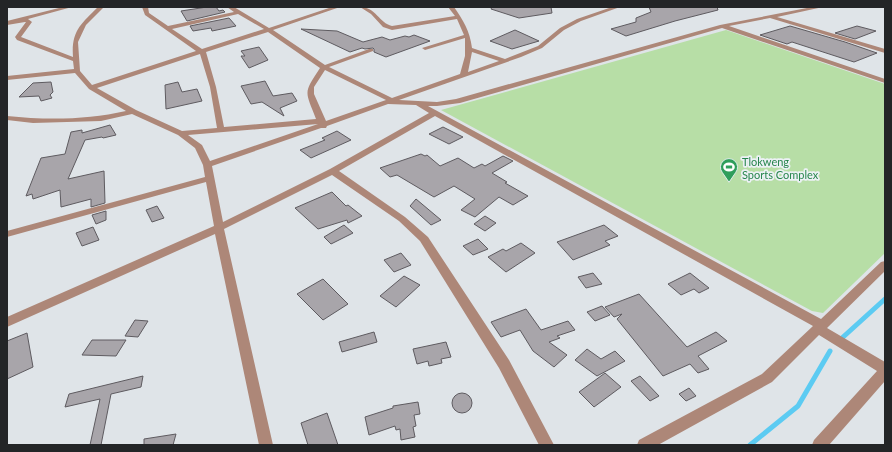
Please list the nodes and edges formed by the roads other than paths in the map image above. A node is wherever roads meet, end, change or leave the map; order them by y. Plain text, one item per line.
1 (69, 7) edge
2 (101, 7) edge
3 (145, 7) edge
4 (230, 7) edge
5 (337, 7) edge
6 (363, 7) edge
7 (451, 7) edge
8 (617, 7) edge
9 (820, 7) edge
10 (239, 12) junction
11 (770, 16) junction
12 (459, 17) junction
13 (19, 20) junction
14 (7, 23) edge
15 (722, 26) junction
16 (168, 28) junction
17 (269, 30) junction
18 (468, 36) junction
19 (425, 48) dead end
20 (470, 49) junction
21 (371, 50) dead end
22 (885, 51) edge
23 (203, 52) junction
24 (75, 60) junction
25 (506, 61) junction
26 (324, 67) junction
27 (77, 71) junction
28 (463, 76) junction
29 (7, 78) edge
30 (885, 81) edge
31 (91, 88) junction
32 (389, 101) junction
33 (417, 103) junction
34 (133, 112) junction
35 (434, 113) junction
36 (7, 118) edge
37 (322, 123) junction
38 (221, 130) junction
39 (181, 133) junction
40 (207, 166) junction
41 (333, 171) junction
42 (210, 178) junction
43 (219, 228) junction
44 (7, 234) edge
45 (885, 265) edge
46 (7, 322) edge
47 (820, 327) junction
48 (885, 371) edge
49 (266, 445) edge
50 (547, 445) edge
51 (644, 445) edge
52 (819, 445) edge

1 - 13 street
2 - 24 street
3 - 16 street
4 - 10 street
5 - 17 street
6 - 12 street
7 - 12 street
8 - 25 street
9 - 11 street
10 - 16 street
10 - 17 street
11 - 15 street
11 - 22 street
12 - 18 street
13 - 14 street
13 - 24 street
15 - 30 street
15 - 33 street
16 - 23 street
17 - 23 street
17 - 26 street
18 - 19 street
18 - 20 street
20 - 25 street
20 - 28 street
21 - 26 street
23 - 31 street
23 - 38 street
24 - 27 street
25 - 28 street
26 - 32 street
26 - 37 street
27 - 29 street
27 - 31 street
28 - 32 street
31 - 34 street
32 - 33 street
32 - 37 street
33 - 35 street
34 - 36 street
34 - 39 street
35 - 41 street
35 - 47 street
37 - 38 street
37 - 40 street
38 - 39 street
39 - 40 street
40 - 42 street
41 - 43 street
41 - 50 street
42 - 43 street
42 - 44 street
43 - 46 street
43 - 49 street
45 - 47 street
47 - 48 street
47 - 51 street
48 - 52 street

